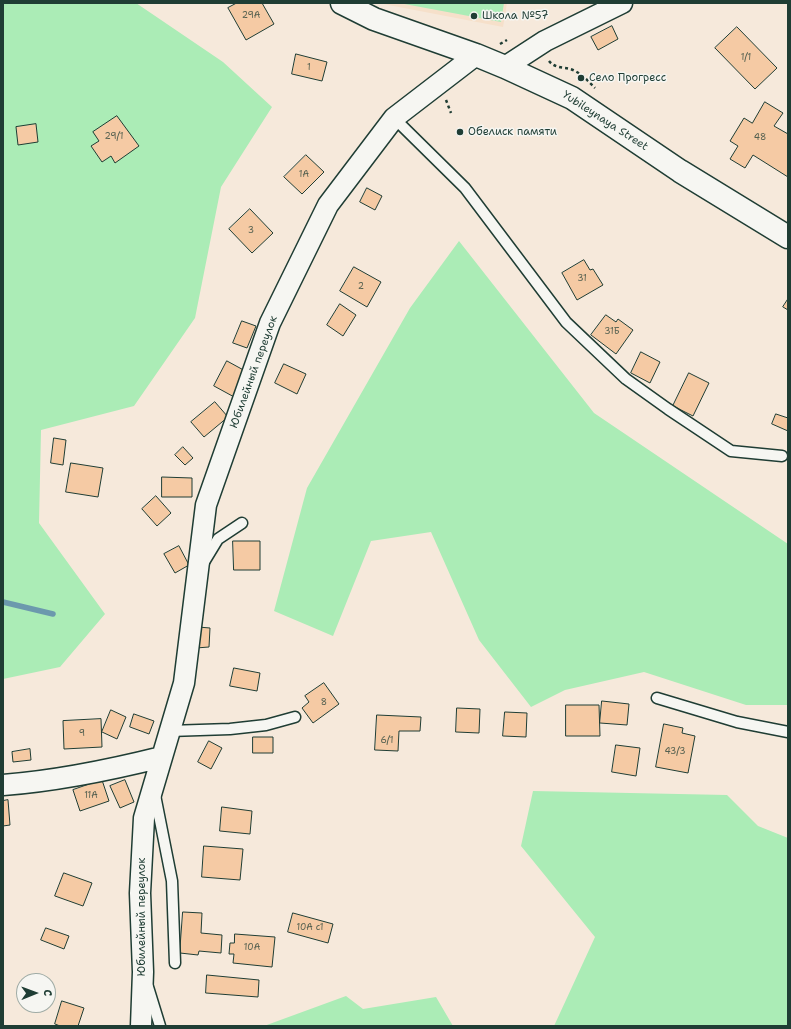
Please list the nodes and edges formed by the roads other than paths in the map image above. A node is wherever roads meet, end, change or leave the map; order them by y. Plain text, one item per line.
1 (342, 3) edge
2 (622, 3) edge
3 (476, 55) junction
4 (505, 67) junction
5 (394, 118) junction
6 (788, 237) edge
7 (782, 456) dead end
8 (242, 523) dead end
9 (197, 572) junction
10 (657, 698) dead end
11 (295, 717) dead end
12 (169, 731) junction
13 (788, 732) edge
14 (162, 757) junction
15 (3, 785) edge
16 (153, 786) junction
17 (175, 963) dead end
18 (143, 972) junction
19 (141, 1026) edge
20 (160, 1026) edge

1 - 3 street, Yubileynaya Street
2 - 4 street
3 - 4 street, Yubileynaya Street
3 - 5 street, Юбилейный переулок
4 - 6 street, Yubileynaya Street
5 - 7 lane
5 - 9 street, Юбилейный переулок
8 - 9 lane
9 - 12 street, Юбилейный переулок
10 - 13 lane
11 - 12 lane
12 - 14 street, Юбилейный переулок
14 - 15 street
14 - 16 street, Юбилейный переулок
16 - 17 lane, Юбилейный переулок
16 - 18 street, Юбилейный переулок
18 - 19 street, Юбилейный переулок
18 - 20 lane

